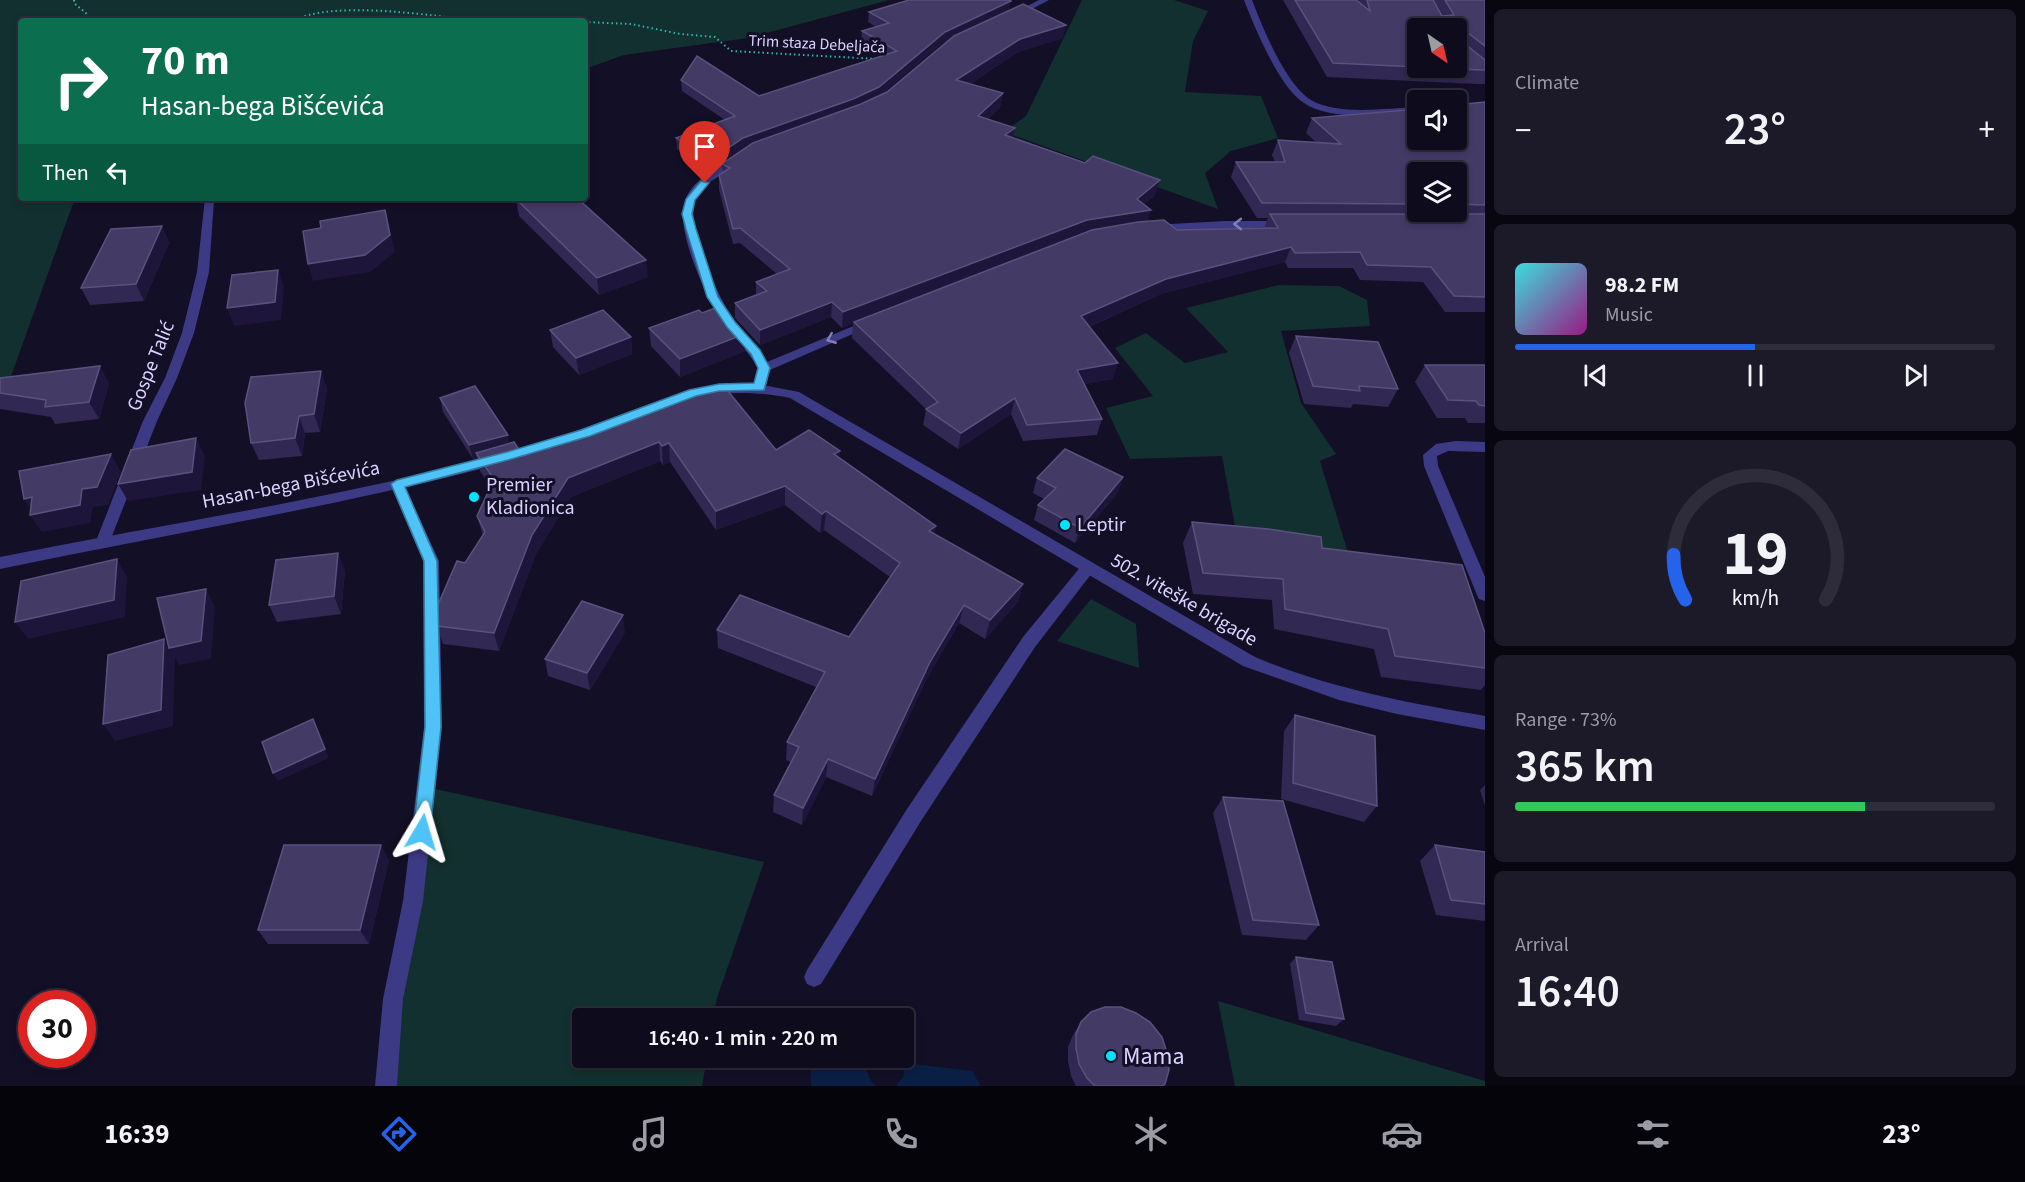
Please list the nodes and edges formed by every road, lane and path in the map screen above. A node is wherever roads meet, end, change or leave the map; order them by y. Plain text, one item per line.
1 (74, 0) edge
2 (1045, 0) edge
3 (1248, 0) edge
4 (88, 18) edge
5 (296, 18) edge
6 (453, 18) edge
7 (1003, 20) edge
8 (588, 21) edge
9 (887, 59) edge
10 (1407, 110) edge
11 (748, 153) edge
12 (209, 201) edge
13 (1301, 224) edge
14 (1143, 230) edge
15 (882, 320) edge
16 (764, 368) junction
17 (759, 387) junction
18 (794, 395) joint
19 (1485, 447) edge
20 (397, 484) junction
21 (103, 541) junction
22 (0, 563) edge
23 (1087, 569) junction
24 (1485, 594) edge
25 (1485, 723) edge
26 (814, 977) dead end
27 (387, 1086) edge

1 - 4 path
2 - 7 street
3 - 10 street
5 - 6 path
8 - 9 path, Trim staza Debeljača
11 - 16 street
12 - 21 street, Gospe Talić
13 -> 14 street
15 -> 16 street
16 - 17 street
17 - 18 street, Hasan-bega Bišćevića
17 - 20 street, Hasan-bega Bišćevića
18 - 23 street, 502. viteške brigade
19 - 24 street
20 - 21 street, Hasan-bega Bišćevića
20 - 27 street
21 - 22 street, Hasan-bega Bišćevića
23 - 25 street, 502. viteške brigade
23 - 26 street

